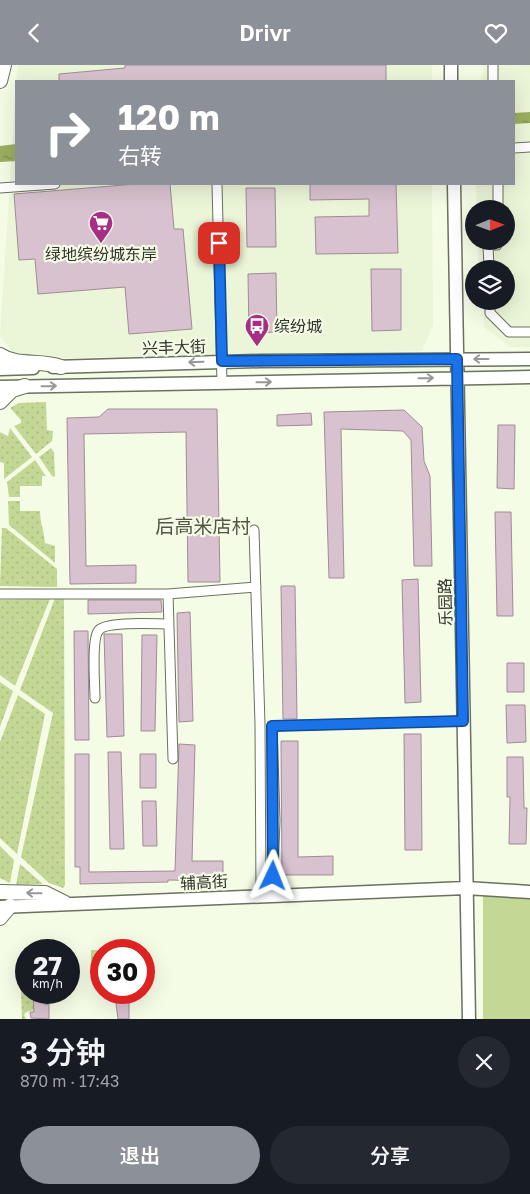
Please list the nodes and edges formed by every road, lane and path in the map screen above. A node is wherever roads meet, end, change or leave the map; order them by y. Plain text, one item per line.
1 (4, 65) edge
2 (451, 65) edge
3 (493, 65) edge
4 (451, 80) edge
5 (493, 80) edge
6 (0, 81) edge
7 (530, 147) edge
8 (515, 148) edge
9 (37, 185) edge
10 (217, 185) edge
11 (454, 185) edge
12 (498, 185) edge
13 (0, 187) edge
14 (498, 200) edge
15 (490, 310) edge
16 (530, 332) edge
17 (0, 355) edge
18 (457, 359) junction
19 (530, 359) edge
20 (222, 361) junction
21 (61, 367) junction
22 (0, 369) edge
23 (457, 377) junction
24 (530, 377) edge
25 (222, 383) junction
26 (24, 386) junction
27 (0, 387) edge
28 (0, 402) edge
29 (254, 530) dead end
30 (256, 587) junction
31 (0, 594) edge
32 (168, 594) junction
33 (168, 624) junction
34 (95, 698) dead end
35 (463, 721) junction
36 (173, 759) dead end
37 (466, 889) junction
38 (0, 892) edge
39 (530, 892) edge
40 (267, 895) junction
41 (66, 903) junction
42 (5, 907) edge
43 (0, 918) edge
44 (468, 1019) edge

1 - 6 main road
2 - 4 street
3 - 5 street
7 - 8 street
9 - 13 street
10 - 20 street
11 - 18 street, 乐园路
12 - 14 street
15 - 16 street
17 - 21 main road
19 -> 18 street, 兴丰大街
18 - 20 street, 兴丰大街
18 - 23 street, 乐园路
20 -> 21 street, 兴丰大街
20 - 25 street
21 - 22 street, 兴丰大街
23 - 24 street
25 -> 23 street
23 - 35 street, 乐园路
26 -> 25 street
26 - 27 street
26 - 28 main road
29 - 30 street
30 - 32 street
30 - 40 street
31 - 32 street
32 - 33 street
33 - 34 street
33 - 36 street
35 - 37 street, 乐园路
35 - 40 street
37 - 39 street, 辅高街
37 - 40 street, 辅高街
37 - 44 street, 乐园路
41 -> 38 main road
40 - 41 street, 辅高街
41 - 42 street, 辅高街
42 - 43 main road

